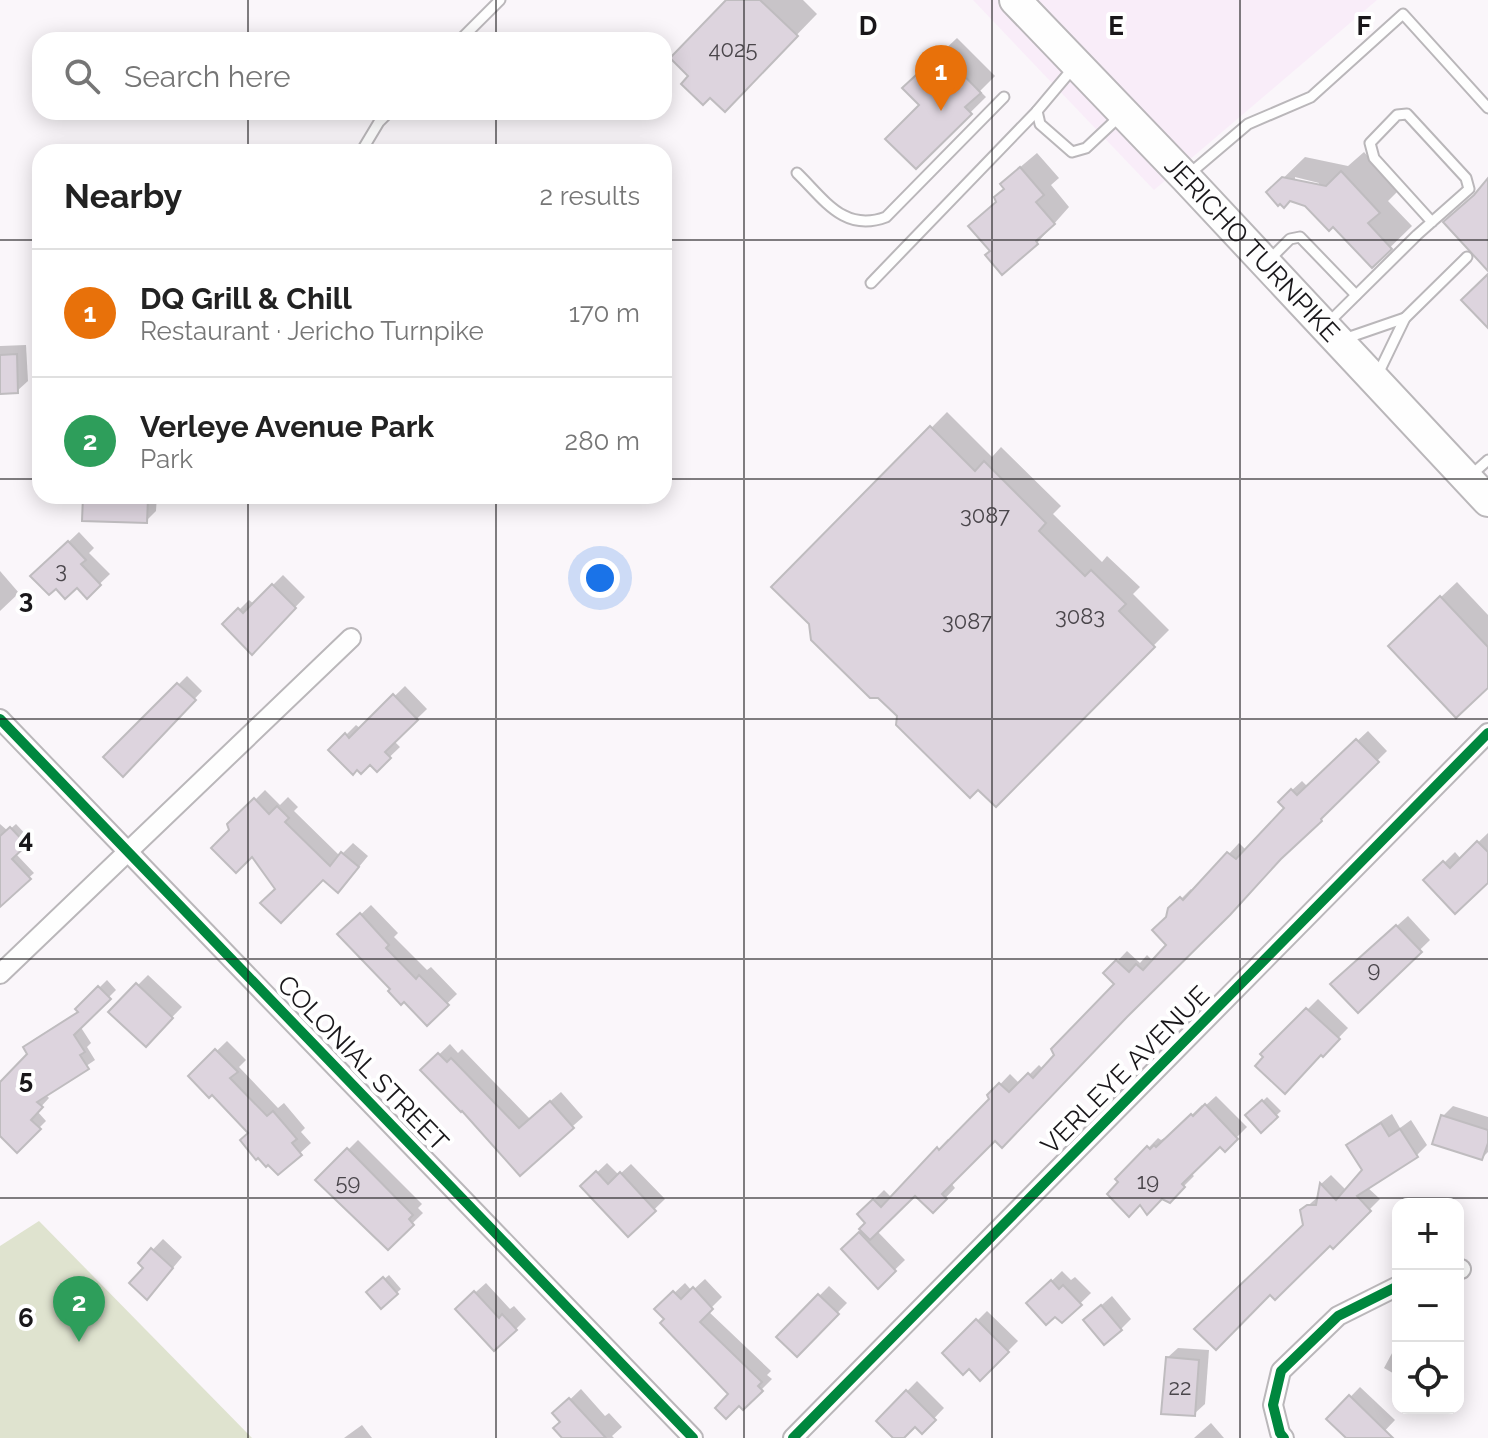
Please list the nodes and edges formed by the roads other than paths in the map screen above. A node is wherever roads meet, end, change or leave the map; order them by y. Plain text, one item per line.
1 (500, 0) edge
2 (1015, 0) edge
3 (468, 32) edge
4 (1076, 64) junction
5 (1004, 97) dead end
6 (1488, 108) edge
7 (1037, 111) junction
8 (1123, 114) junction
9 (381, 120) edge
10 (366, 144) edge
11 (797, 173) dead end
12 (1186, 178) junction
13 (1432, 222) junction
14 (1467, 257) dead end
15 (1265, 264) junction
16 (871, 283) dead end
17 (1356, 295) junction
18 (1405, 318) junction
19 (1331, 334) junction
20 (1375, 379) junction
21 (1478, 469) edge
22 (1488, 501) edge
23 (351, 638) dead end
24 (0, 719) edge
25 (1488, 733) edge
26 (129, 852) junction
27 (0, 974) edge
28 (1392, 1289) edge
29 (693, 1438) edge
30 (793, 1438) edge
31 (1284, 1438) edge

1 - 3 lane
2 - 4 main road, JERICHO TURNPIKE
4 - 7 lane
4 - 8 main road, JERICHO TURNPIKE
5 - 11 lane
6 - 12 lane
7 - 8 lane
7 - 16 lane
8 - 12 main road, JERICHO TURNPIKE
9 - 10 lane
12 - 15 main road, JERICHO TURNPIKE
13 - 13 lane
13 - 17 lane
14 - 18 lane
15 - 17 lane
15 - 19 main road, JERICHO TURNPIKE
17 - 19 lane
18 - 19 lane
18 - 20 lane
19 - 20 main road, JERICHO TURNPIKE
20 - 21 main road, JERICHO TURNPIKE
21 - 22 main road, JERICHO TURNPIKE
23 - 26 street
24 - 26 street, COLONIAL STREET
25 - 30 street, VERLEYE AVENUE
26 - 27 street
26 - 29 street, COLONIAL STREET
28 - 31 street

